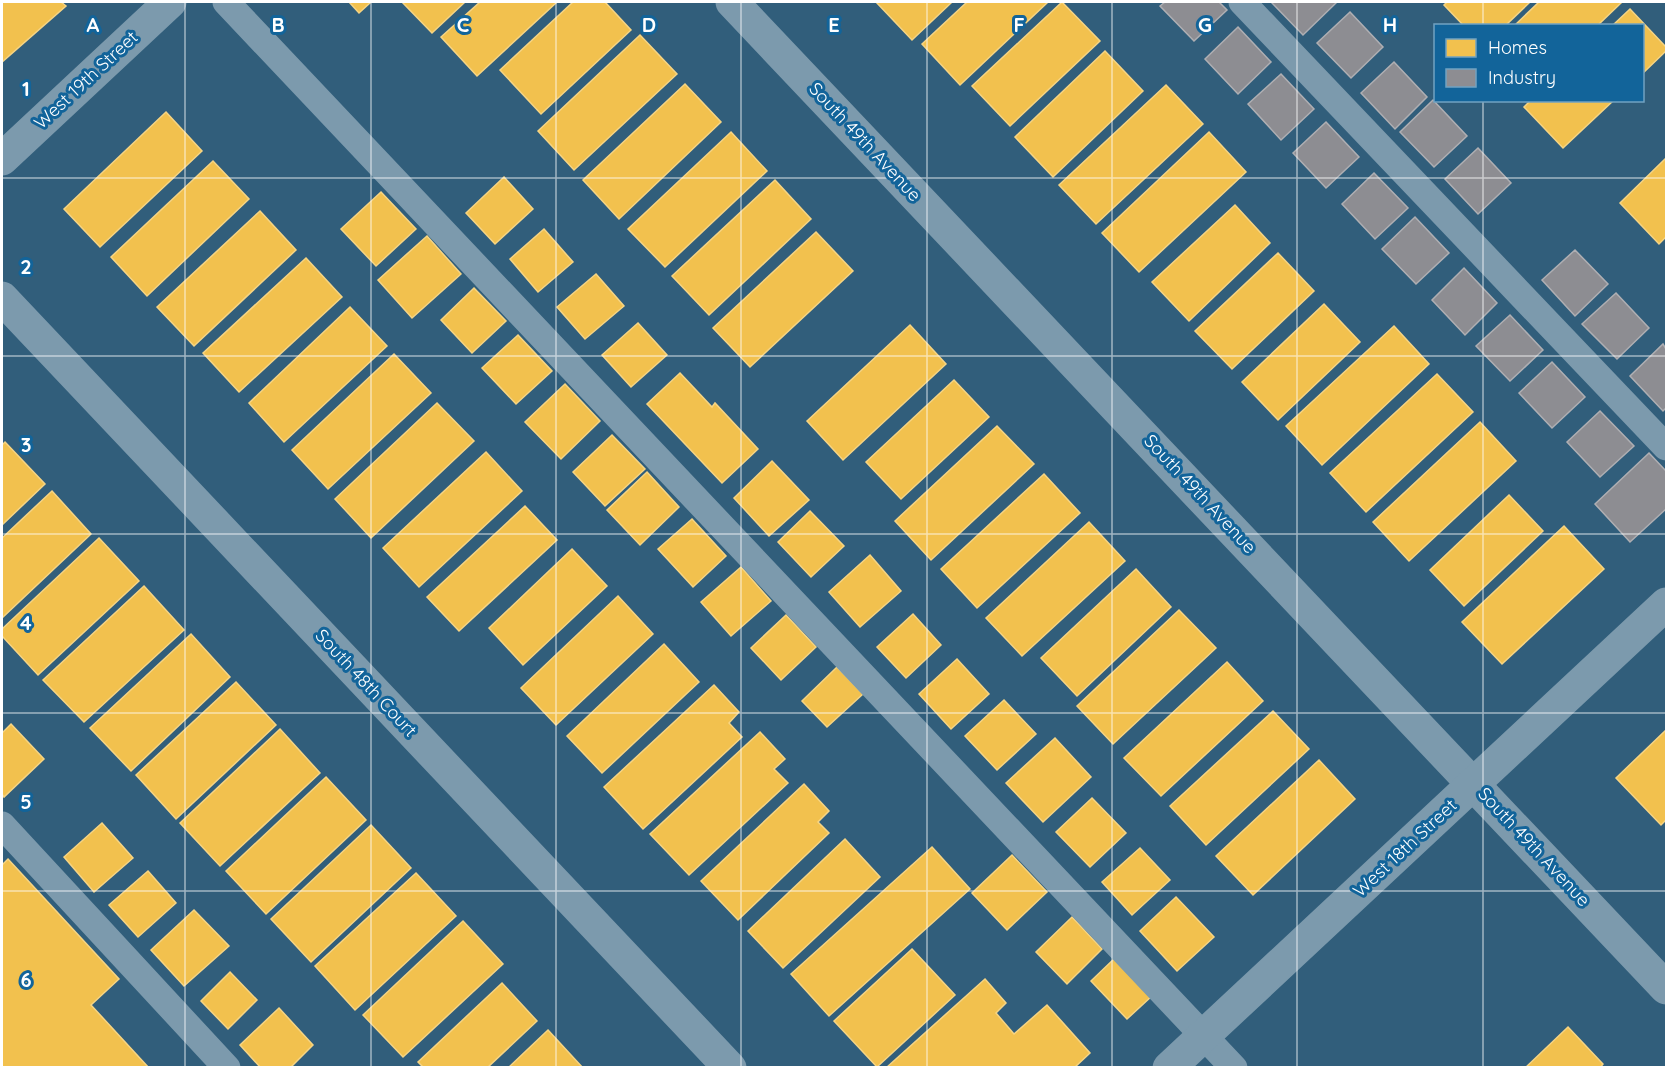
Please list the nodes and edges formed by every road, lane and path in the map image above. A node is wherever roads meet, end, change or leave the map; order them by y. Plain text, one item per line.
1 (170, 2) edge
2 (226, 2) edge
3 (732, 2) edge
4 (1242, 2) edge
5 (2, 159) edge
6 (2, 298) edge
7 (1666, 447) edge
8 (1666, 604) edge
9 (1473, 784) junction
10 (2, 825) edge
11 (1666, 987) edge
12 (1204, 1035) junction
13 (227, 1068) edge
14 (730, 1068) edge
15 (1169, 1068) edge
16 (1234, 1068) edge

1 - 5 street, West 19th Street
2 - 12 lane
3 - 9 street, South 49th Avenue
4 - 7 lane
6 - 14 street, South 48th Court
8 - 9 street, West 18th Street
9 - 11 street, South 49th Avenue
9 - 12 street, West 18th Street
10 - 13 lane
12 - 15 street, West 18th Street
12 - 16 lane

